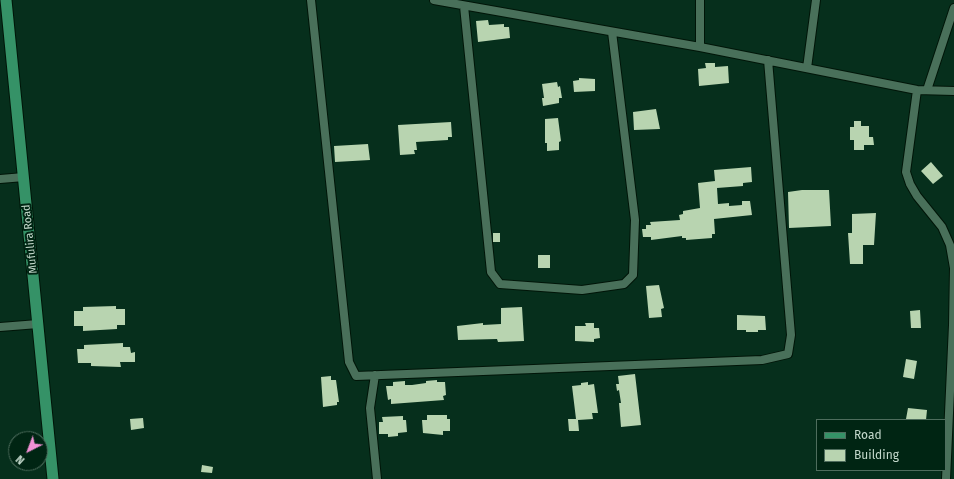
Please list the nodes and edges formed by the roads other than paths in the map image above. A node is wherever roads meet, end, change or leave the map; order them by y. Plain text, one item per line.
1 (6, 0) edge
2 (310, 0) edge
3 (434, 0) edge
4 (700, 0) edge
5 (816, 0) edge
6 (465, 4) edge
7 (954, 8) edge
8 (4, 20) edge
9 (612, 32) junction
10 (700, 47) junction
11 (768, 60) junction
12 (807, 68) junction
13 (917, 90) junction
14 (927, 90) junction
15 (954, 91) edge
16 (24, 177) junction
17 (0, 179) edge
18 (38, 324) junction
19 (0, 327) edge
20 (375, 375) junction
21 (53, 479) edge
22 (377, 479) edge
23 (946, 479) edge

1 - 8 main road, Mufulira Road
2 - 20 street
3 - 6 street
4 - 10 street
5 - 12 street
6 - 9 street
6 - 9 street
7 - 14 street
8 - 16 main road, Mufulira Road
9 - 10 street
10 - 11 street
11 - 12 street
11 - 20 street
12 - 13 street
13 - 14 street
13 - 23 street
14 - 15 street
16 - 17 street
16 - 18 main road, Mufulira Road
18 - 19 street
18 - 21 main road, Mufulira Road
20 - 22 street

